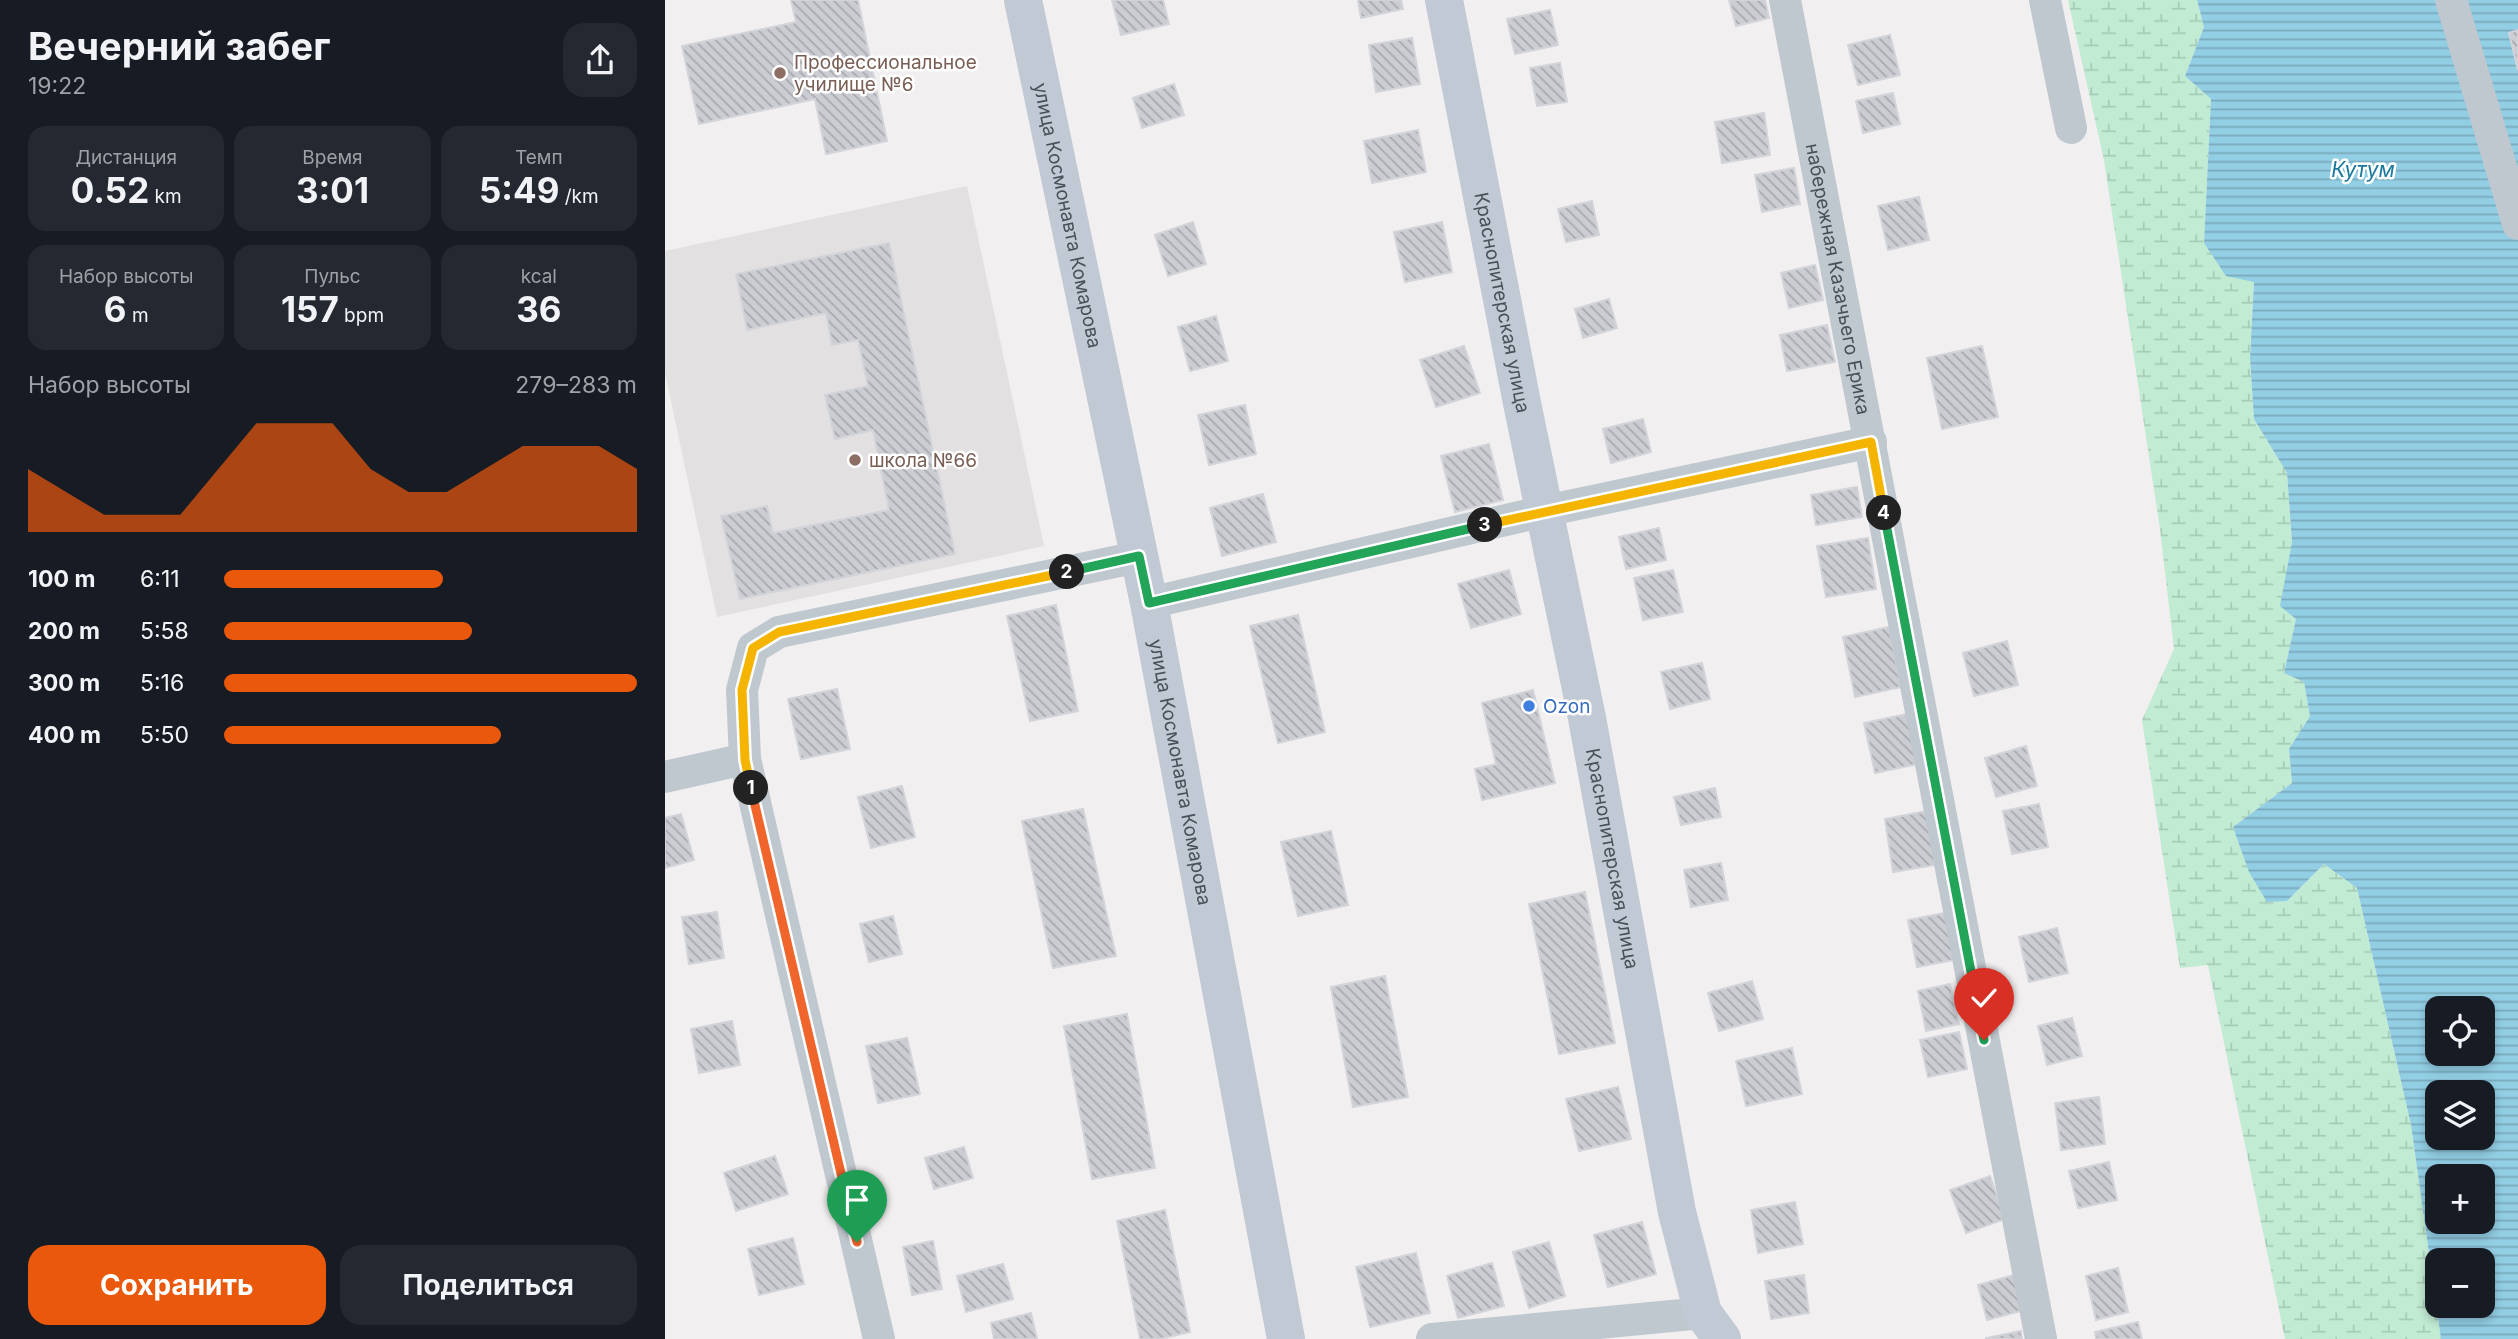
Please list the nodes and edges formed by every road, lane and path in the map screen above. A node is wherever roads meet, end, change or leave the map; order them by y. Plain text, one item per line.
1 (1023, 0) edge
2 (1444, 0) edge
3 (1785, 0) edge
4 (2045, 0) edge
5 (2451, 0) edge
6 (2071, 128) dead end
7 (2518, 224) edge
8 (1871, 442) junction
9 (1545, 511) junction
10 (1139, 556) junction
11 (1149, 603) junction
12 (745, 760) junction
13 (665, 777) edge
14 (1712, 1326) edge
15 (1618, 1331) edge
16 (879, 1339) edge
17 (1286, 1339) edge
18 (1432, 1339) edge
19 (2041, 1339) edge

1 - 10 main road, улица Космонавта Комарова
2 - 9 main road, Краснопитерская улица
3 - 8 street, набережная Казачьего Ерика
4 - 6 street
5 - 7 street
8 - 9 street
8 - 19 street, набережная Казачьего Ерика
9 - 11 street
9 - 14 main road, Краснопитерская улица
10 - 11 main road, улица Космонавта Комарова
10 - 12 street
11 - 17 main road, улица Космонавта Комарова
12 - 13 street
12 - 16 street
14 - 15 street
15 - 18 street

